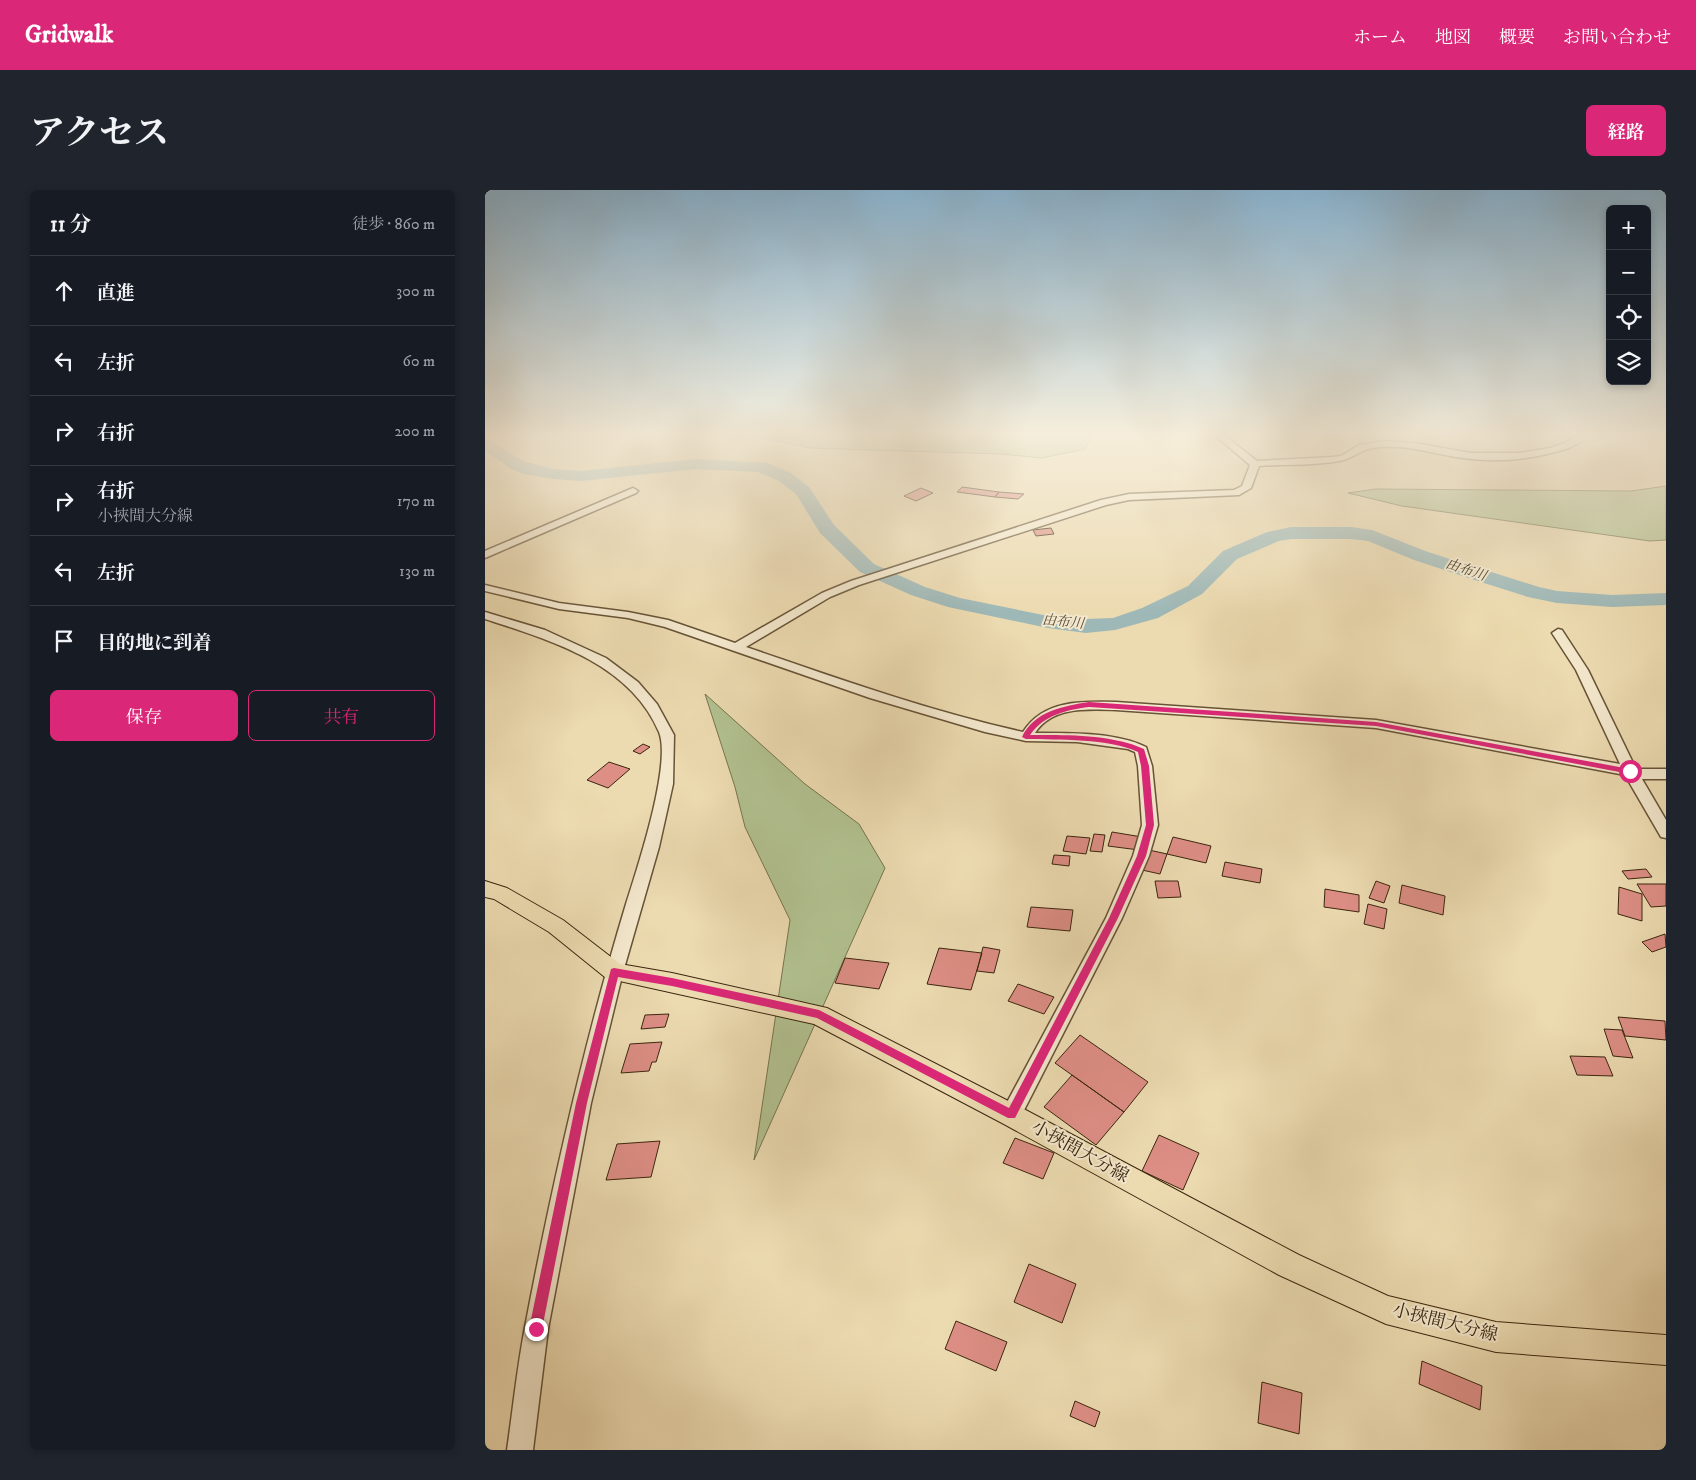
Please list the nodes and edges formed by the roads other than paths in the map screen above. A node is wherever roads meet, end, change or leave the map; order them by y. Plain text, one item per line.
1 (626, 495) edge
2 (1188, 495) edge
3 (485, 555) edge
4 (485, 588) edge
5 (485, 615) edge
6 (1558, 633) dead end
7 (737, 647) junction
8 (1026, 737) junction
9 (1631, 773) junction
10 (1666, 774) edge
11 (1666, 832) edge
12 (485, 889) edge
13 (614, 972) junction
14 (1011, 1114) junction
15 (1666, 1350) edge
16 (520, 1450) edge

1 - 3 street
2 - 7 street
4 - 7 street
5 - 13 street
6 - 9 street
7 - 8 street
8 - 9 street
8 - 14 street
9 - 10 street
9 - 11 street
12 - 13 main road, 小挾間大分線
13 - 14 main road, 小挾間大分線
13 - 16 street
14 - 15 main road, 小挾間大分線

